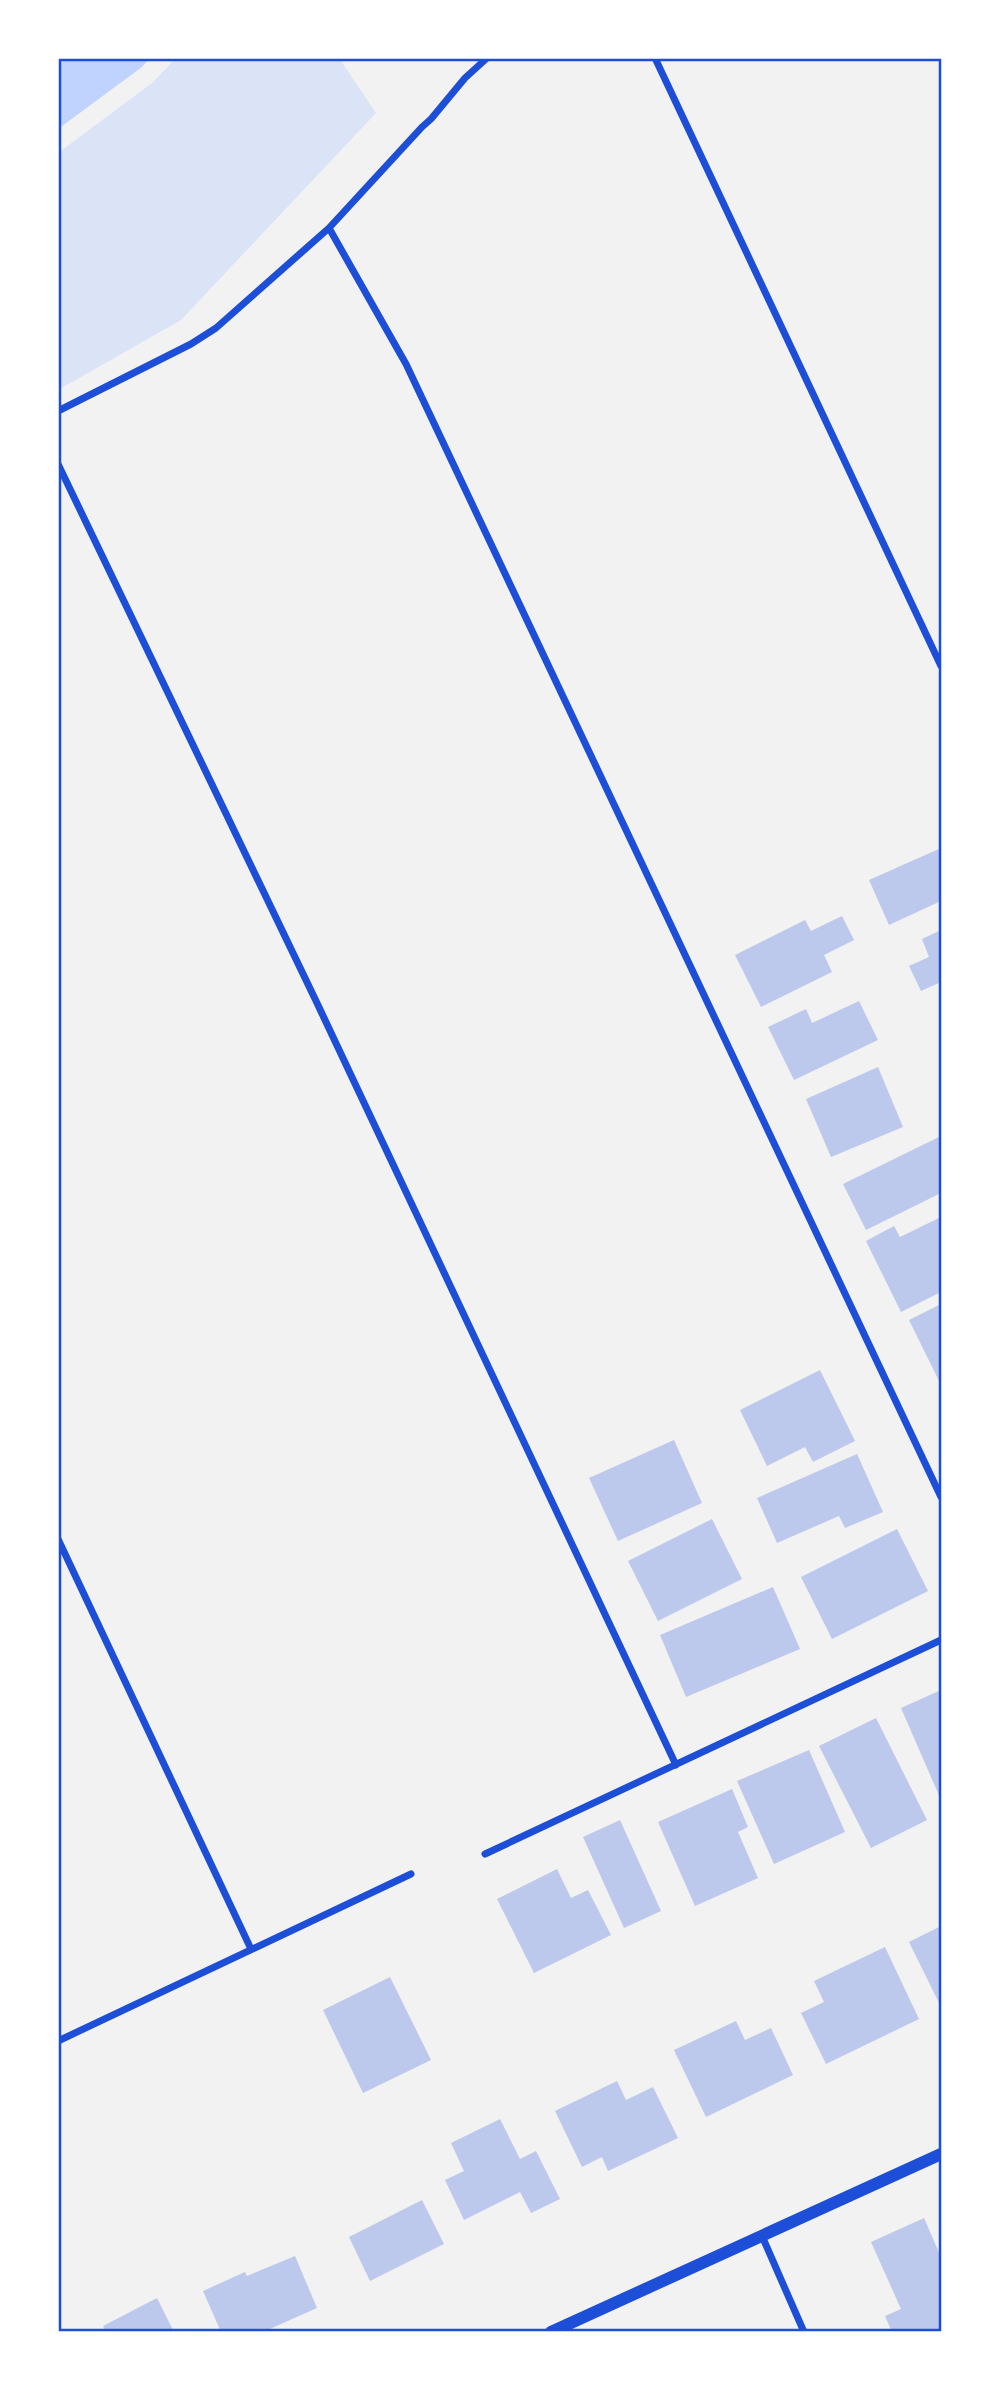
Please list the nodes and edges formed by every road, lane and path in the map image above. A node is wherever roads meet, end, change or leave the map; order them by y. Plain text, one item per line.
1 (487, 58) edge
2 (655, 58) edge
3 (329, 228) junction
4 (58, 411) edge
5 (58, 464) edge
6 (941, 666) edge
7 (941, 1497) edge
8 (58, 1539) edge
9 (941, 1640) edge
10 (676, 1765) junction
11 (485, 1854) dead end
12 (411, 1874) dead end
13 (251, 1949) junction
14 (58, 2041) edge
15 (941, 2154) edge
16 (762, 2236) junction
17 (551, 2332) edge
18 (804, 2332) edge

1 - 3 street
2 - 6 street
3 - 4 street
3 - 7 street
5 - 10 street
8 - 13 street
9 - 10 street
10 - 11 street
12 - 13 street
13 - 14 street
15 - 16 street
16 - 17 street
16 - 18 street

